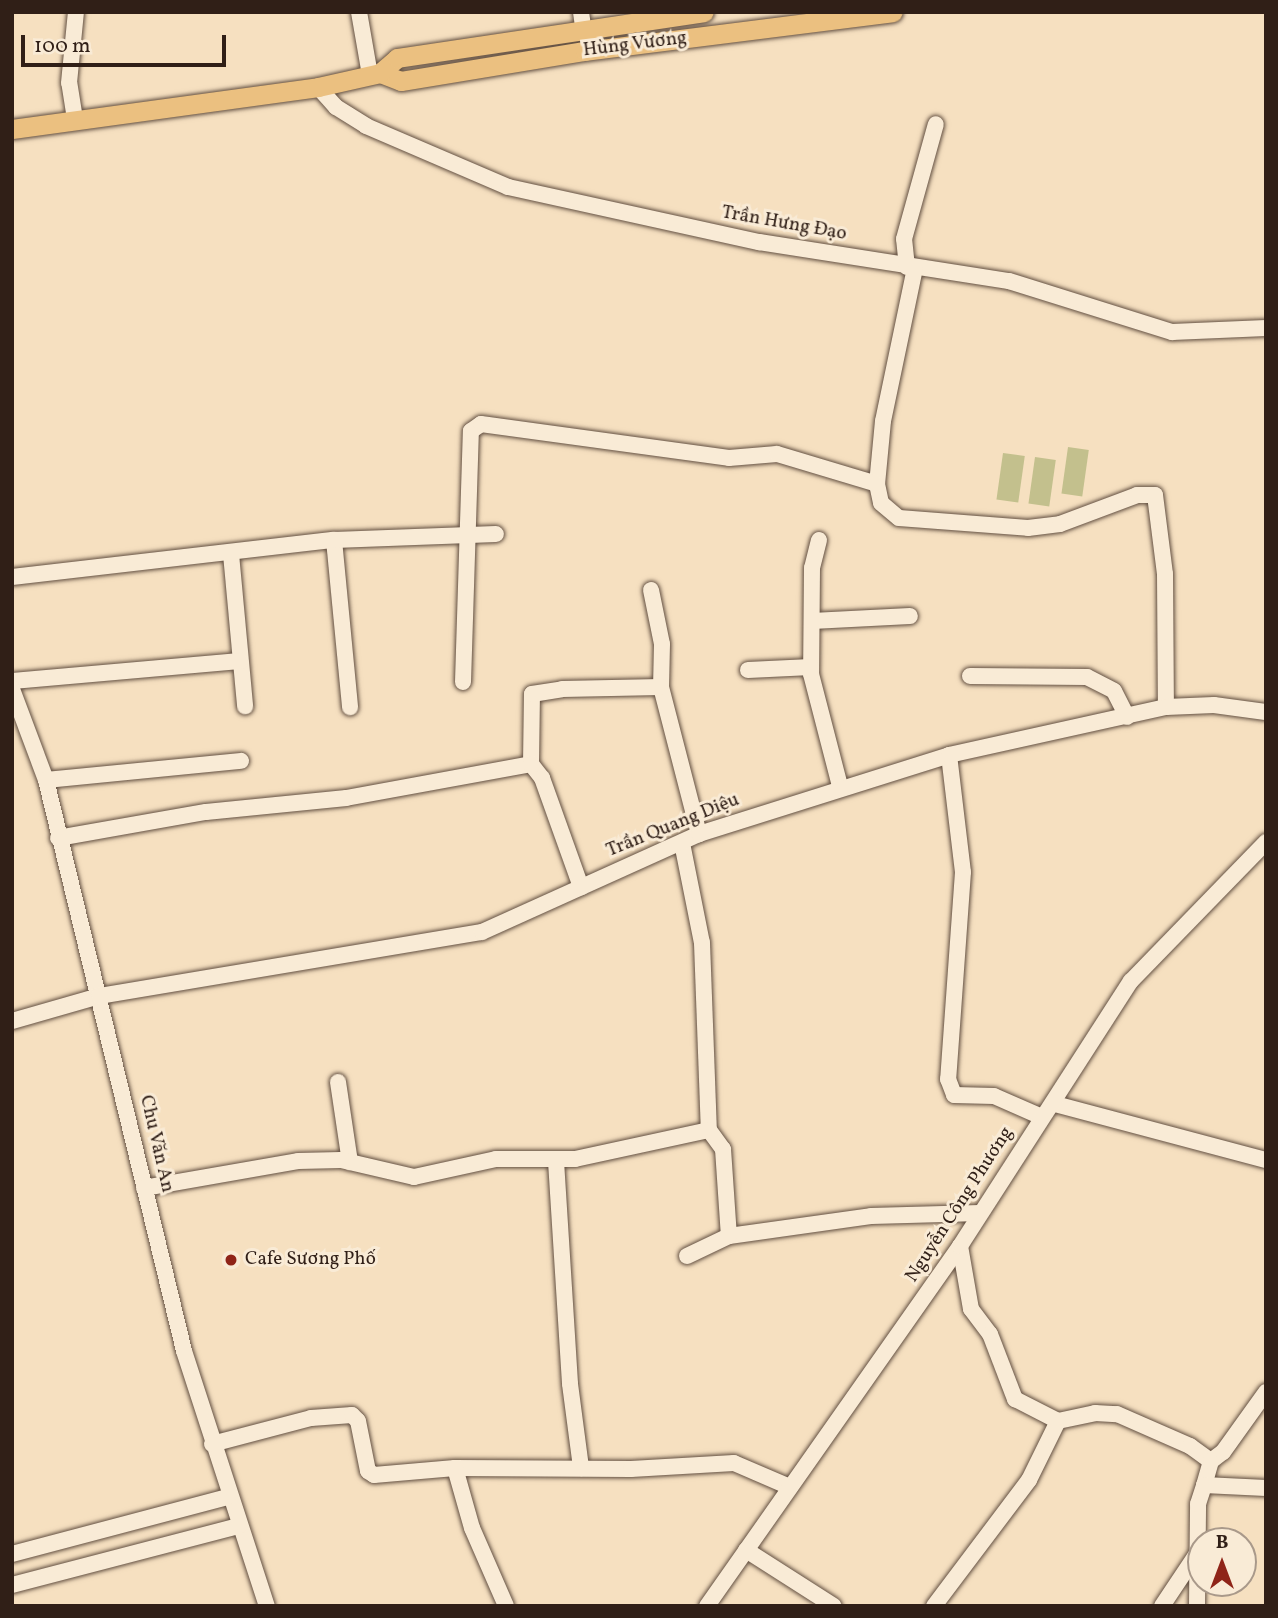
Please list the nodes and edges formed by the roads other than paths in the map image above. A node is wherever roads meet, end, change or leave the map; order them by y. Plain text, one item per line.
1 (76, 12) edge
2 (359, 12) edge
3 (704, 12) edge
4 (893, 12) edge
5 (582, 20) edge
6 (508, 40) junction
7 (510, 63) junction
8 (375, 74) junction
9 (318, 87) junction
10 (75, 119) junction
11 (936, 124) dead end
12 (12, 129) edge
13 (911, 267) junction
14 (1266, 328) edge
15 (877, 484) junction
16 (468, 534) junction
17 (496, 534) dead end
18 (334, 540) junction
19 (819, 540) dead end
20 (232, 554) junction
21 (12, 578) edge
22 (651, 590) dead end
23 (910, 616) dead end
24 (813, 621) junction
25 (240, 661) junction
26 (811, 667) junction
27 (748, 670) dead end
28 (970, 676) dead end
29 (12, 681) edge
30 (463, 682) dead end
31 (661, 687) junction
32 (12, 690) edge
33 (245, 706) dead end
34 (350, 706) dead end
35 (1166, 707) junction
36 (1266, 712) edge
37 (1127, 717) junction
38 (949, 755) junction
39 (241, 761) dead end
40 (531, 764) junction
41 (46, 780) junction
42 (840, 786) junction
43 (699, 834) junction
44 (58, 838) junction
45 (1266, 842) edge
46 (682, 843) junction
47 (582, 887) junction
48 (99, 996) junction
49 (12, 1021) edge
50 (338, 1082) dead end
51 (1055, 1104) junction
52 (1042, 1117) junction
53 (709, 1130) junction
54 (1266, 1160) edge
55 (556, 1161) junction
56 (349, 1162) junction
57 (144, 1188) junction
58 (980, 1213) junction
59 (729, 1237) junction
60 (960, 1247) junction
61 (687, 1256) dead end
62 (1266, 1392) edge
63 (1058, 1421) junction
64 (212, 1444) junction
65 (1212, 1461) junction
66 (455, 1468) junction
67 (582, 1468) junction
68 (1203, 1485) junction
69 (790, 1486) junction
70 (1266, 1488) edge
71 (228, 1497) junction
72 (239, 1526) junction
73 (1198, 1527) edge
74 (746, 1550) junction
75 (12, 1554) edge
76 (1187, 1568) edge
77 (12, 1585) edge
78 (267, 1606) edge
79 (506, 1606) edge
80 (706, 1606) edge
81 (834, 1606) edge
82 (934, 1606) edge
83 (1162, 1606) edge

1 - 10 street
2 - 8 street
3 - 5 main road, Hùng Vương
4 - 7 main road, Hùng Vương
5 - 6 main road, Hùng Vương
6 - 7 main road
6 - 8 main road, Hùng Vương
7 - 8 main road, Hùng Vương
8 - 9 main road, Hùng Vương
9 - 10 main road, Hùng Vương
9 - 13 street, Trần Hưng Đạo
10 - 12 main road, Hùng Vương
11 - 13 street
13 - 14 street, Trần Hưng Đạo
13 - 15 street
15 - 16 street
15 - 35 street
16 - 17 street
16 - 18 street
16 - 30 street
18 - 20 street
18 - 34 street
19 - 24 street
20 - 21 street
20 - 25 street
22 - 31 street
23 - 24 street
24 - 26 street
25 - 29 street
25 - 33 street
26 - 27 street
26 - 42 street
28 - 37 street
31 - 40 street
31 - 43 street
32 - 41 street, Chu Văn An
35 - 36 street, Trần Quang Diệu
35 - 37 street, Trần Quang Diệu
37 - 38 street, Trần Quang Diệu
38 - 42 street, Trần Quang Diệu
38 - 52 street
39 - 41 street
40 - 44 street
40 - 47 street
41 - 44 street, Chu Văn An
42 - 43 street, Trần Quang Diệu
43 - 46 street, Trần Quang Diệu
44 - 48 street, Chu Văn An
45 - 51 street, Nguyễn Công Phương
46 - 47 street, Trần Quang Diệu
46 - 53 street
47 - 48 street, Trần Quang Diệu
48 - 49 street, Trần Quang Diệu
48 - 57 street, Chu Văn An
50 - 56 street
51 - 52 street, Nguyễn Công Phương
51 - 54 street
52 - 58 street, Nguyễn Công Phương
53 - 55 street
53 - 59 street
55 - 56 street
55 - 67 street
56 - 57 street
57 - 64 street, Chu Văn An
58 - 59 street
58 - 60 street, Nguyễn Công Phương
59 - 61 street
60 - 63 street
60 - 69 street, Nguyễn Công Phương
62 - 65 street
63 - 65 street
63 - 82 street
64 - 66 street
64 - 71 street, Chu Văn An
65 - 68 street
66 - 67 street
66 - 79 street
67 - 69 street
68 - 70 street
68 - 73 street
69 - 74 street, Nguyễn Công Phương
71 - 72 street, Chu Văn An
71 - 75 street
72 - 77 street
72 - 78 street, Chu Văn An
74 - 80 street, Nguyễn Công Phương
74 - 81 street
76 - 83 street

